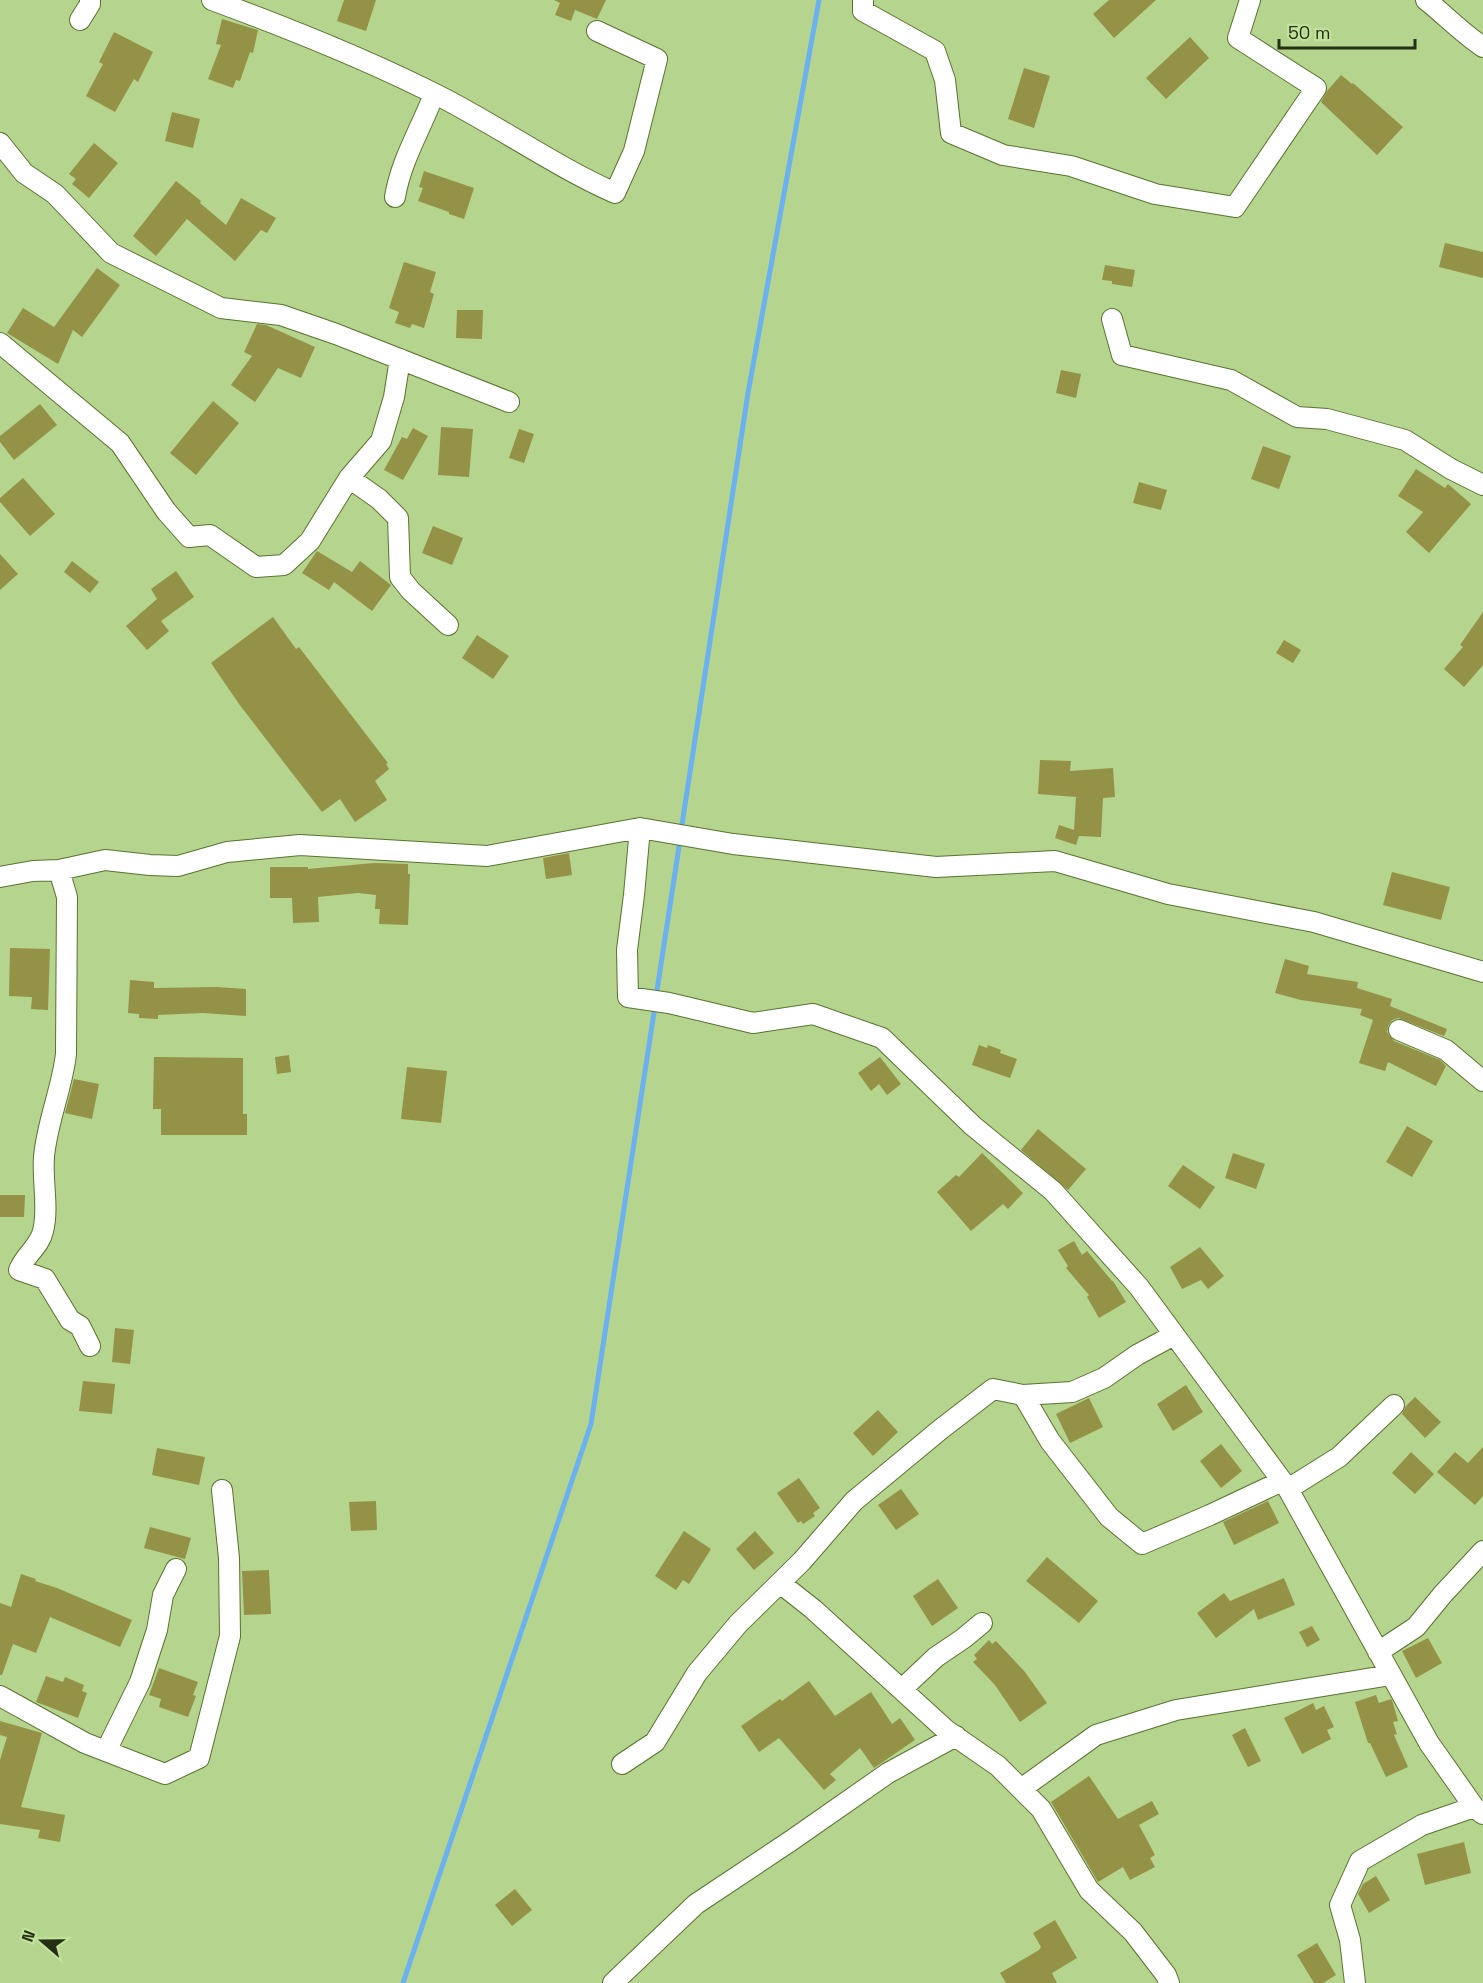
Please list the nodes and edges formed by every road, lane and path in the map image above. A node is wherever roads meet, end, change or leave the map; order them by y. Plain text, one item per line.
1 (90, 0) edge
2 (212, 0) edge
3 (863, 0) edge
4 (1250, 0) edge
5 (1426, 0) edge
6 (80, 20) dead end
7 (597, 31) dead end
8 (1483, 47) edge
9 (434, 94) junction
10 (1, 147) edge
11 (395, 197) dead end
12 (1112, 319) dead end
13 (0, 343) edge
14 (400, 359) junction
15 (508, 402) dead end
16 (349, 478) junction
17 (1483, 485) edge
18 (448, 625) dead end
19 (640, 828) junction
20 (59, 870) junction
21 (0, 877) edge
22 (1483, 972) edge
23 (1399, 1030) dead end
24 (1483, 1081) edge
25 (10, 1270) edge
26 (1174, 1335) junction
27 (90, 1346) dead end
28 (1023, 1395) junction
29 (1394, 1405) dead end
30 (1285, 1485) junction
31 (222, 1490) dead end
32 (1483, 1551) edge
33 (176, 1569) dead end
34 (780, 1583) junction
35 (982, 1623) dead end
36 (1378, 1652) junction
37 (1391, 1675) junction
38 (902, 1689) junction
39 (0, 1696) edge
40 (956, 1736) junction
41 (106, 1751) junction
42 (622, 1764) dead end
43 (1021, 1789) junction
44 (1479, 1810) edge
45 (613, 1983) edge
46 (1169, 1983) edge
47 (1355, 1983) edge

1 - 6 street
2 - 9 street
3 - 4 street
5 - 8 street
7 - 9 street
9 - 11 street
10 - 14 street
12 - 17 street
13 - 16 street
14 - 15 street
14 - 16 street
16 - 18 street
19 - 20 street
19 - 22 street
19 - 26 street
20 - 21 street
20 - 25 street
23 - 24 street
25 - 27 street
26 - 28 street
26 - 30 street
28 - 30 street
28 - 34 street
29 - 30 street
30 - 36 street
31 - 41 street
32 - 36 street
33 - 41 street
34 - 38 street
34 - 42 street
35 - 38 street
36 - 37 street
37 - 43 street
37 - 44 street
38 - 40 street
39 - 41 street
40 - 43 street
40 - 45 street
43 - 46 street
44 - 47 street

